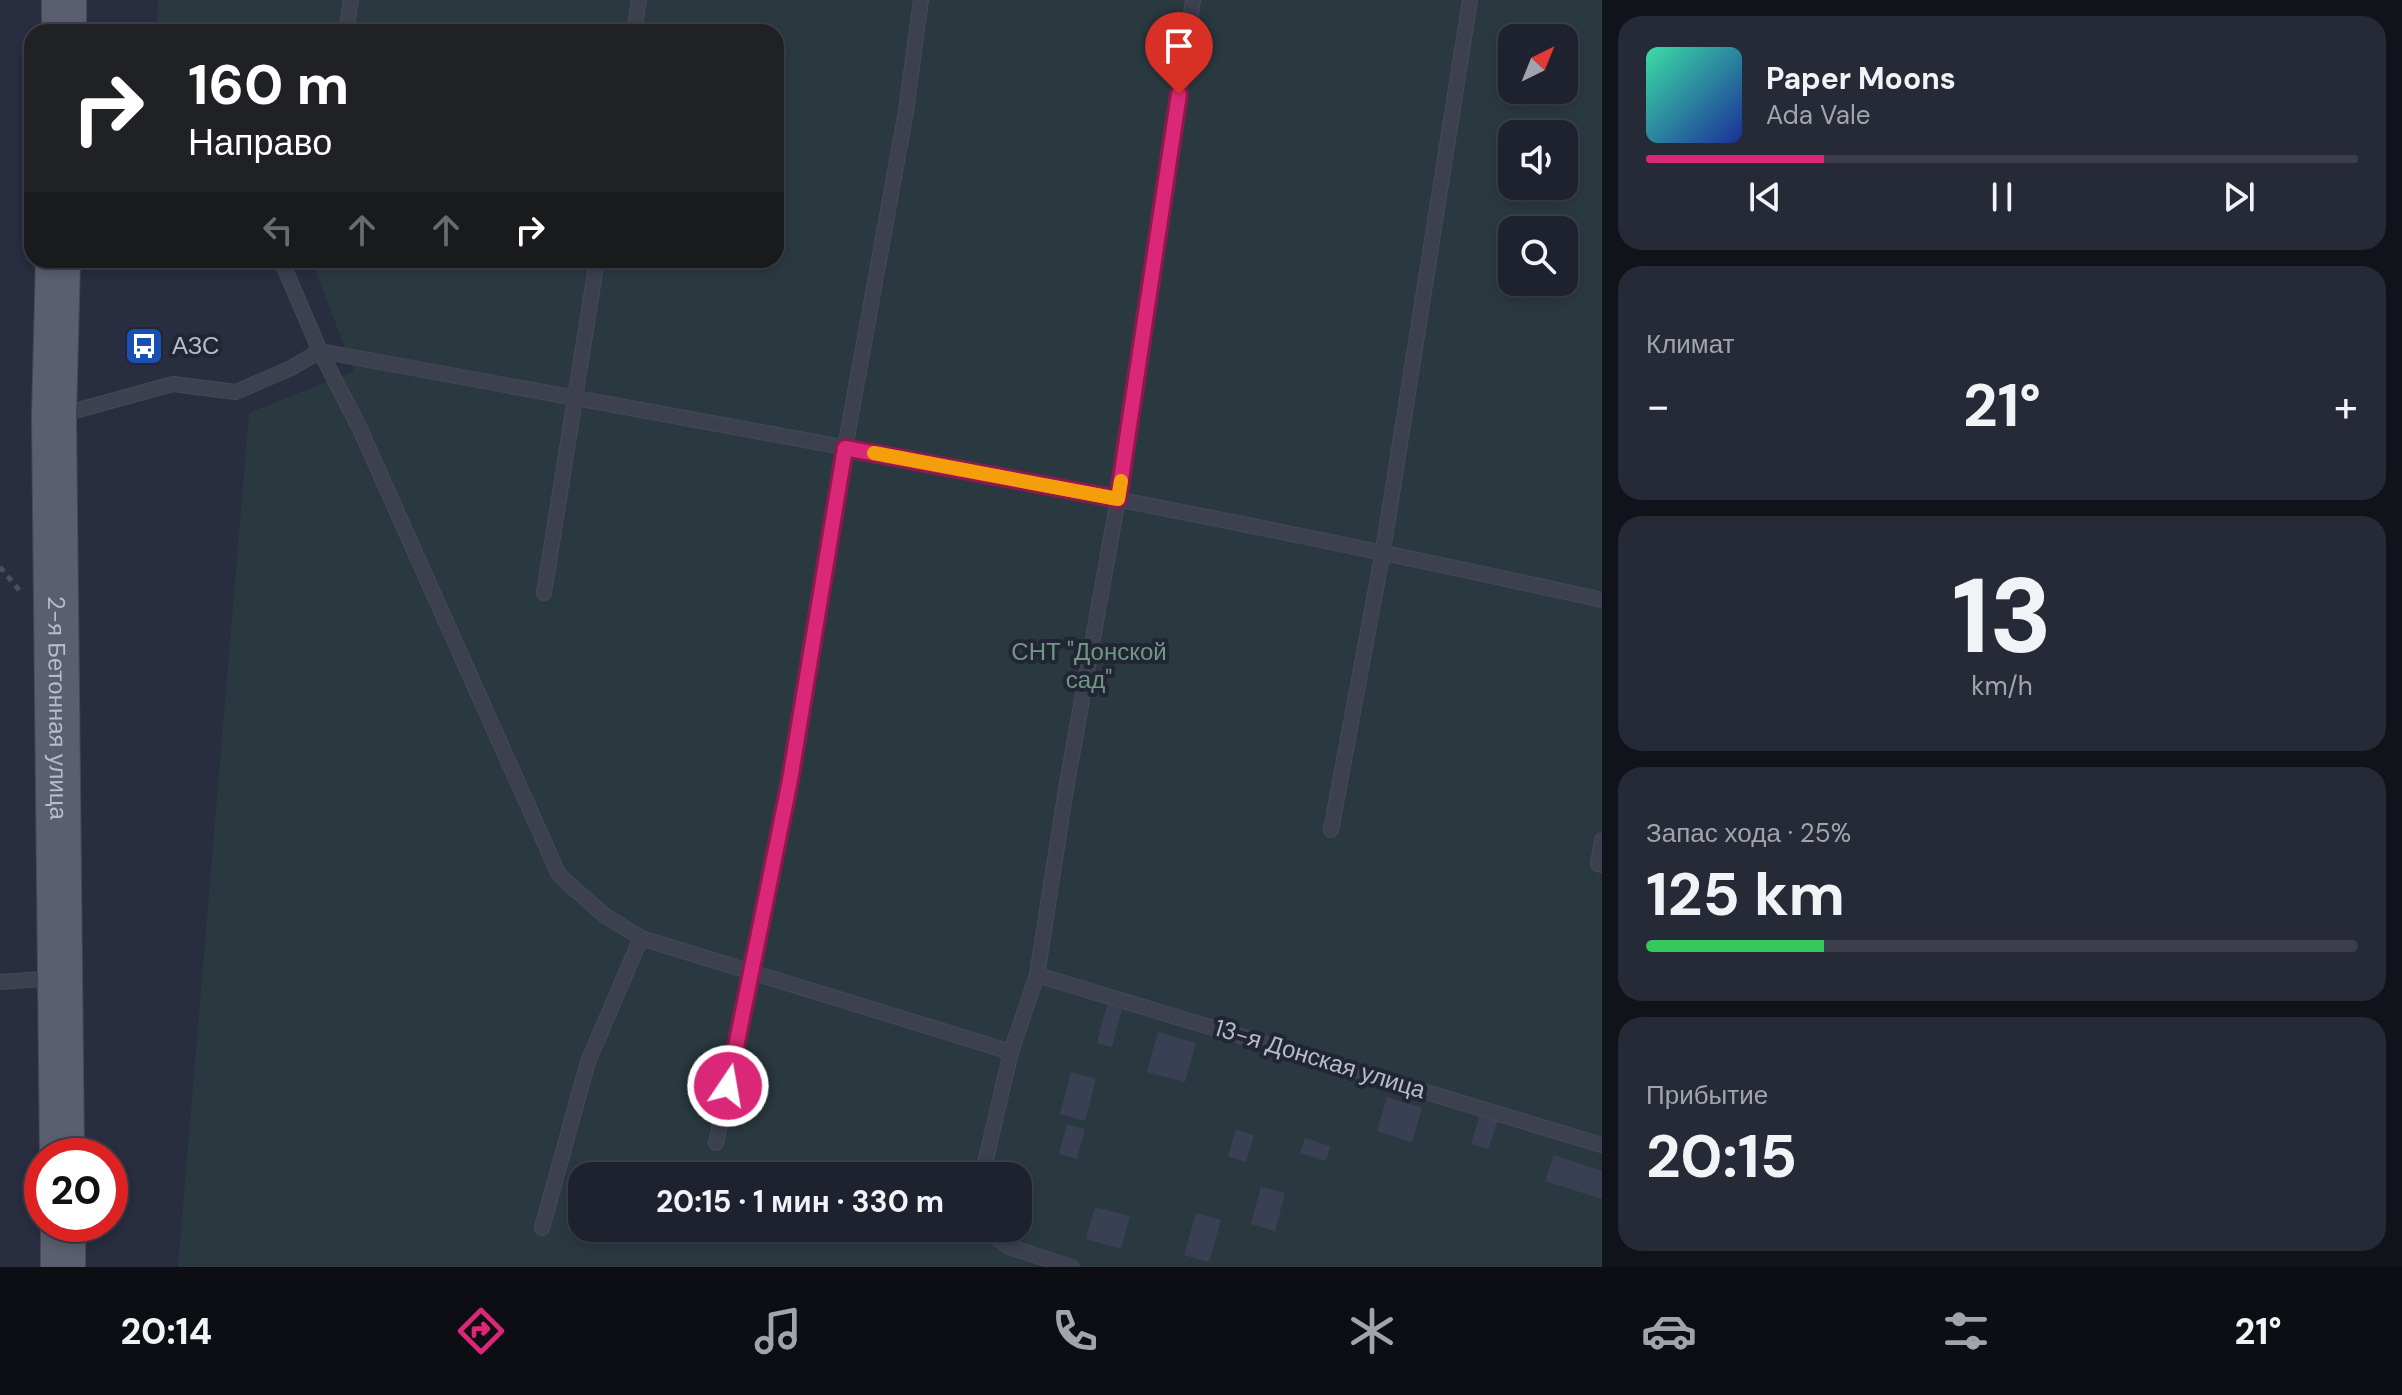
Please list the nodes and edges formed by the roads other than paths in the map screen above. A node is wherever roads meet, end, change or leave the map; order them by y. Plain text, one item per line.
1 (64, 0) edge
2 (351, 0) edge
3 (639, 0) edge
4 (921, 0) edge
5 (1193, 0) edge
6 (1470, 0) edge
7 (64, 24) edge
8 (347, 24) edge
9 (635, 24) edge
10 (58, 268) edge
11 (284, 268) edge
12 (596, 268) edge
13 (320, 351) junction
14 (575, 398) junction
15 (54, 417) junction
16 (845, 448) junction
17 (1118, 499) junction
18 (1383, 551) junction
19 (544, 593) dead end
20 (1602, 600) edge
21 (1331, 830) dead end
22 (1602, 840) edge
23 (1602, 865) edge
24 (641, 938) junction
25 (753, 971) junction
26 (1037, 975) junction
27 (60, 978) junction
28 (0, 982) edge
29 (1011, 1052) junction
30 (62, 1138) edge
31 (716, 1143) dead end
32 (1602, 1145) edge
33 (985, 1162) edge
34 (542, 1228) dead end
35 (63, 1242) edge
36 (1002, 1242) edge
37 (63, 1267) edge
38 (1072, 1267) edge

1 - 7 main road
2 - 8 lane
3 - 9 lane
4 - 16 lane
5 - 17 lane
6 - 18 lane
10 - 15 main road, 2-я Бетонная улица
11 - 13 lane
12 - 14 lane
13 - 14 lane
13 - 15 lane
13 - 24 lane
14 - 16 lane
14 - 19 lane
15 - 27 main road, 2-я Бетонная улица
16 - 17 lane
16 - 25 lane
17 - 18 lane
17 - 26 lane
18 - 20 lane
18 - 21 lane
22 - 23 lane
24 - 25 lane
24 - 34 lane
25 - 29 lane
25 - 31 lane
26 - 29 lane
26 - 32 lane, 13-я Донская улица
27 - 28 lane
27 - 30 main road, 2-я Бетонная улица
29 - 33 lane
35 - 37 main road
36 - 38 lane

